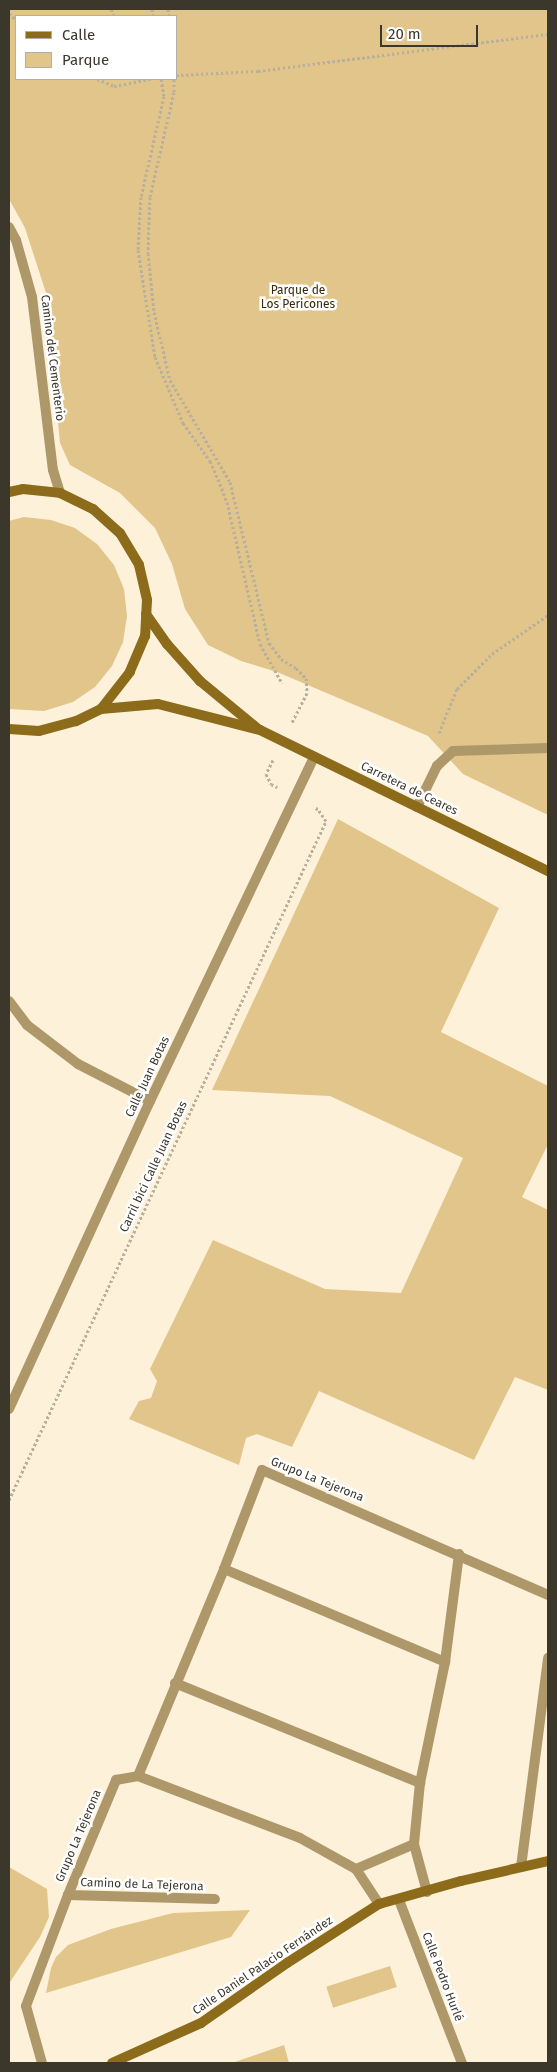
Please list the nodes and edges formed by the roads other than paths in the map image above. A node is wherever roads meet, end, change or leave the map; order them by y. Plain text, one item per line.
1 (9, 227) edge
2 (9, 492) edge
3 (60, 494) junction
4 (146, 614) junction
5 (101, 710) junction
6 (9, 729) edge
7 (260, 730) junction
8 (548, 748) edge
9 (314, 757) junction
10 (417, 807) junction
11 (548, 870) edge
12 (9, 1002) edge
13 (150, 1101) junction
14 (9, 1409) edge
15 (459, 1554) junction
16 (224, 1569) junction
17 (548, 1595) edge
18 (548, 1658) edge
19 (445, 1662) junction
20 (175, 1683) junction
21 (138, 1776) junction
22 (420, 1783) junction
23 (414, 1844) junction
24 (548, 1861) edge
25 (521, 1867) junction
26 (356, 1869) junction
27 (427, 1892) junction
28 (68, 1895) junction
29 (215, 1899) dead end
30 (399, 1900) junction
31 (378, 1904) junction
32 (42, 2063) edge
33 (112, 2063) edge
34 (462, 2063) edge

1 - 3 street, Camino del Cementerio
2 - 3 main road
3 - 4 main road
4 - 5 main road
4 - 7 main road, Carretera de Ceares
5 - 6 main road
5 - 7 main road, Carretera de Ceares
7 - 9 main road, Carretera de Ceares
8 - 10 street
9 - 10 main road, Carretera de Ceares
9 - 13 street, Calle Juan Botas
10 - 11 main road, Carretera de Ceares
12 - 13 street
13 - 14 street, Calle Juan Botas
15 - 16 street, Grupo La Tejerona
15 - 17 street, Grupo La Tejerona
15 - 19 street
16 - 19 street
16 - 20 street, Grupo La Tejerona
18 - 25 street
19 - 22 street
20 - 21 street, Grupo La Tejerona
20 - 22 street
21 - 26 street
21 - 28 street, Grupo La Tejerona
22 - 23 street
23 - 26 street
23 - 27 street
24 - 25 main road
25 - 27 main road
26 - 31 street
27 - 30 main road, Calle Daniel Palacio Fernández
28 - 29 street, Camino de La Tejerona
28 - 32 street
30 - 31 main road, Calle Daniel Palacio Fernández
30 - 34 street, Calle Pedro Hurlé
31 - 33 main road, Calle Daniel Palacio Fernández

